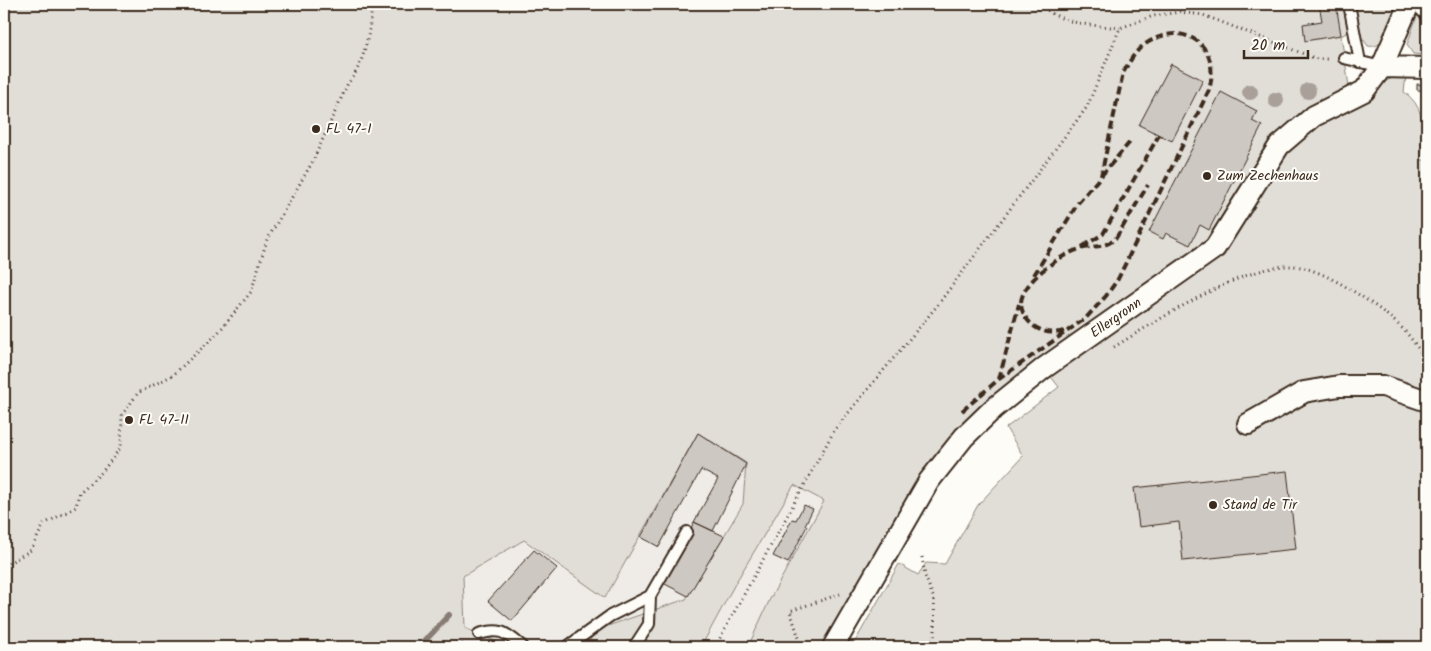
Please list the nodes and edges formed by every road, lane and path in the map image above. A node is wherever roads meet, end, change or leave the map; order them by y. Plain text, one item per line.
1 (372, 4) edge
2 (1040, 4) edge
3 (1349, 4) edge
4 (1409, 4) edge
5 (1422, 4) edge
6 (1427, 9) edge
7 (1120, 28) junction
8 (1344, 58) joint
9 (1360, 62) junction
10 (1382, 67) junction
11 (1427, 68) edge
12 (1112, 348) dead end
13 (1427, 360) edge
14 (1427, 401) edge
15 (1248, 424) dead end
16 (687, 532) dead end
17 (922, 557) dead end
18 (4, 566) edge
19 (870, 584) junction
20 (650, 596) junction
21 (479, 634) dead end
22 (523, 647) edge
23 (567, 647) edge
24 (634, 647) edge
25 (714, 647) edge
26 (802, 647) edge
27 (833, 647) edge
28 (932, 647) edge

1 - 18 path
2 - 7 path
3 - 9 lane
4 - 10 street, Ellergronn
5 - 6 street
7 - 8 path
7 - 25 path
8 - 9 lane
9 - 10 lane
10 - 11 street
10 - 19 street, Ellergronn
12 - 13 path
14 - 15 street
16 - 20 lane
17 - 28 path
19 - 26 path
19 - 27 street, Ellergronn
20 - 23 lane
20 - 24 lane
21 - 22 lane

